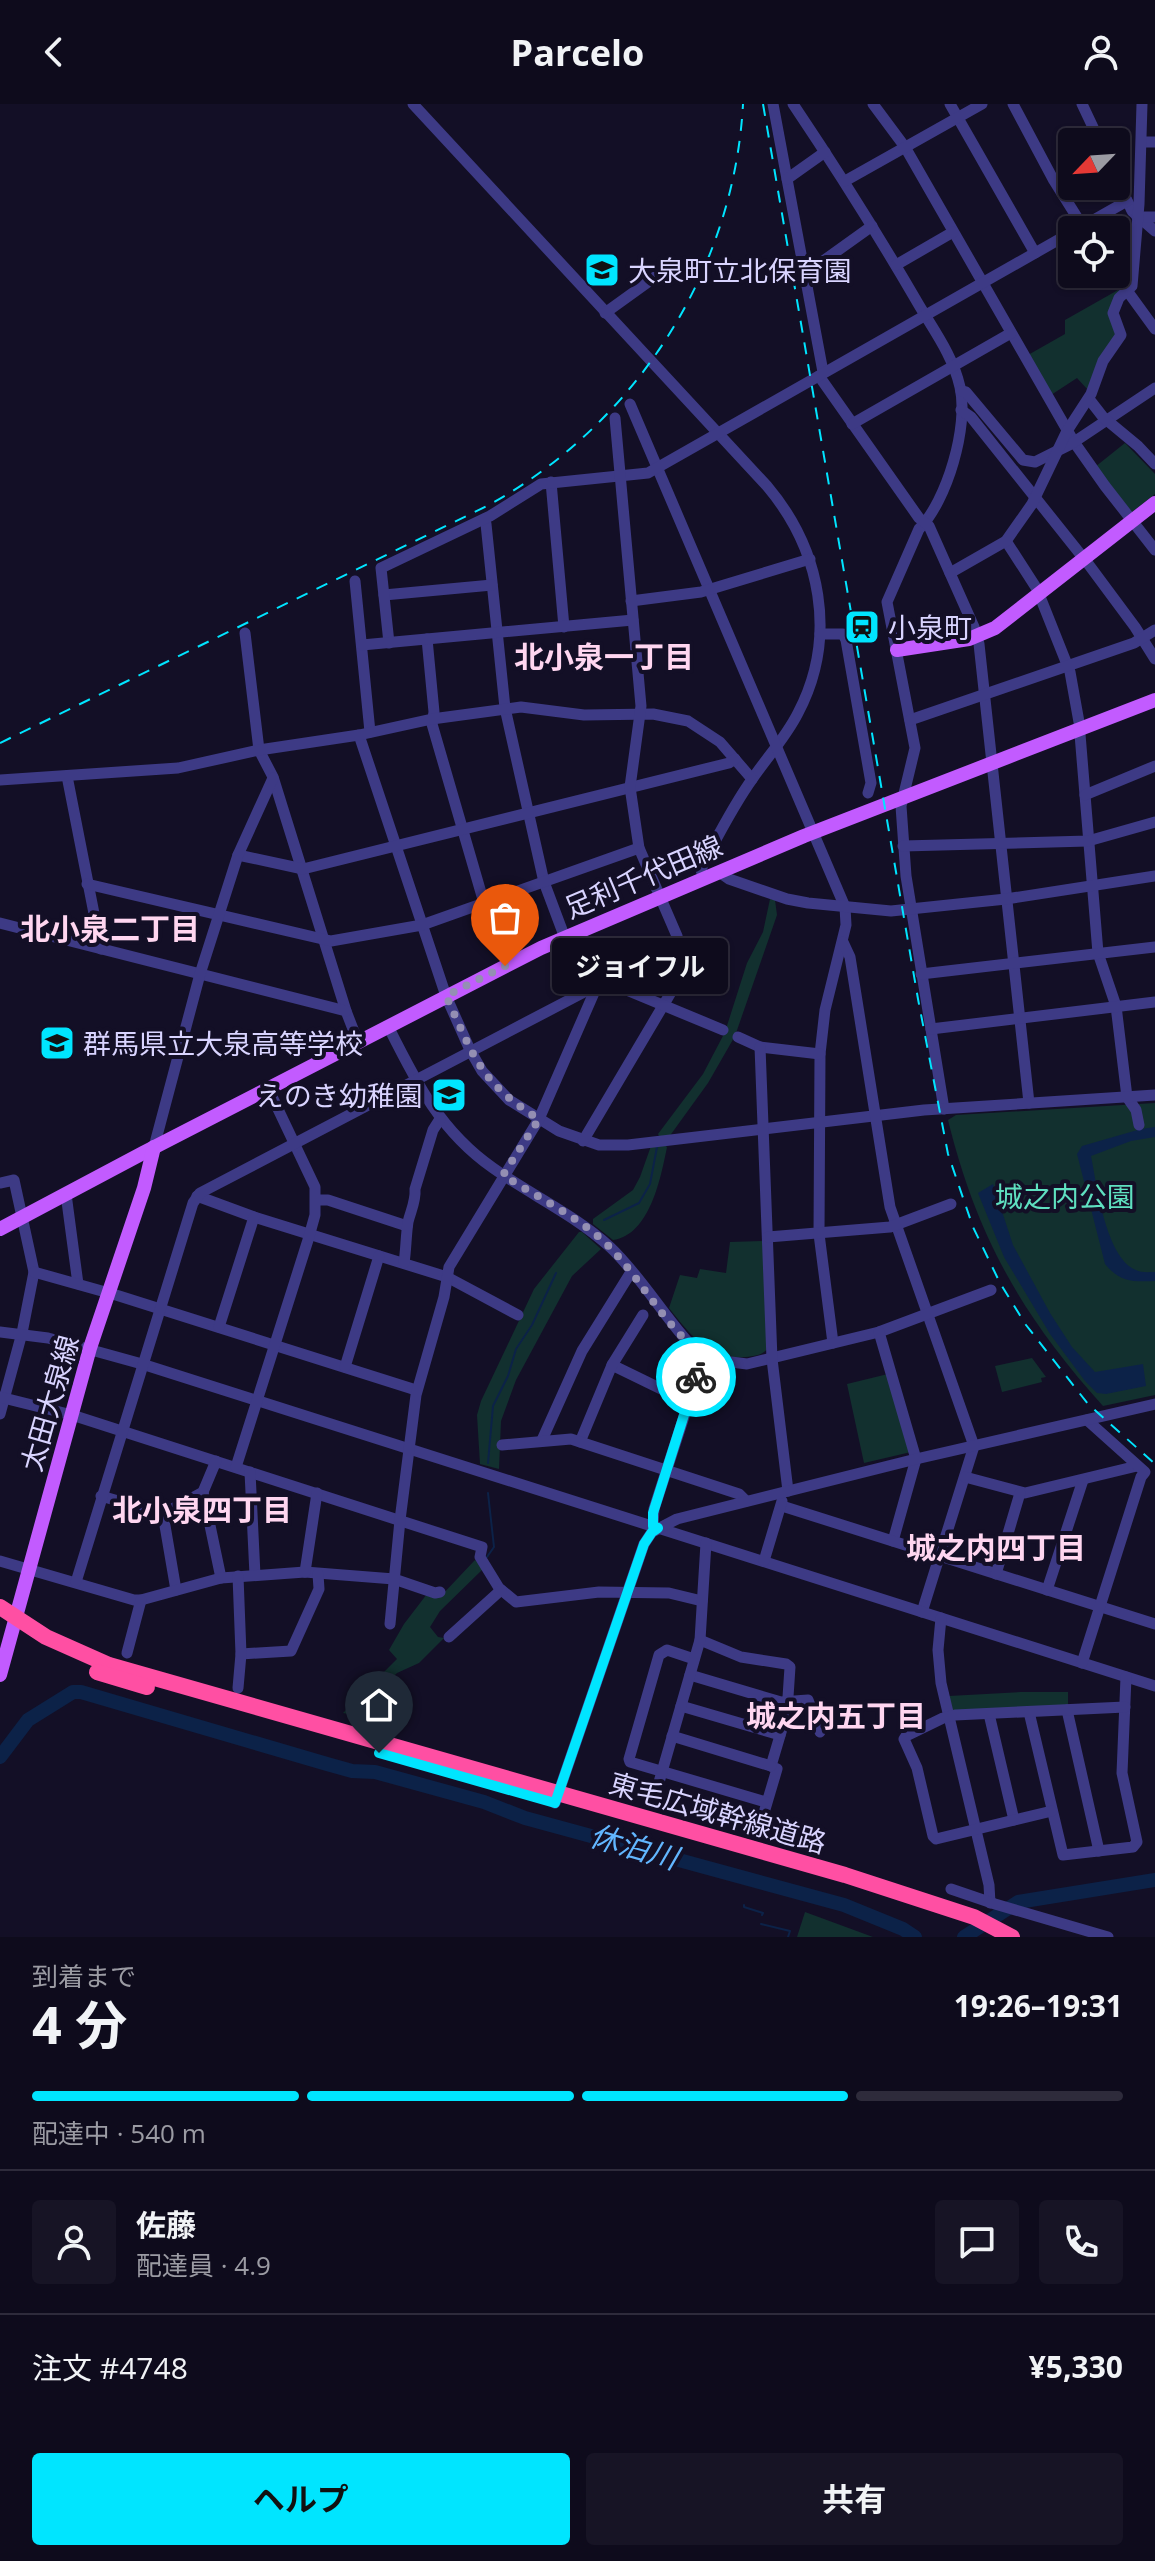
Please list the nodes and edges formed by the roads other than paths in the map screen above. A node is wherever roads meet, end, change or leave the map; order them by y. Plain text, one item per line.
1 (413, 104) edge
2 (773, 104) edge
3 (793, 104) edge
4 (873, 104) edge
5 (950, 104) edge
6 (982, 104) edge
7 (1013, 104) edge
8 (1082, 104) edge
9 (1142, 104) edge
10 (958, 118) junction
11 (1093, 128) edge
12 (1142, 142) junction
13 (1155, 142) edge
14 (905, 147) junction
15 (825, 152) junction
16 (787, 179) junction
17 (845, 181) junction
18 (1127, 201) joint
19 (1072, 216) edge
20 (1102, 216) edge
21 (1137, 217) junction
22 (1155, 217) edge
23 (872, 226) junction
24 (1155, 231) edge
25 (953, 232) junction
26 (1058, 241) edge
27 (1035, 253) junction
28 (896, 265) junction
29 (805, 274) junction
30 (655, 277) dead end
31 (982, 283) junction
32 (1127, 290) junction
33 (605, 313) junction
34 (1150, 314) edge
35 (925, 315) junction
36 (1155, 329) edge
37 (1011, 333) junction
38 (954, 365) junction
39 (821, 374) junction
40 (1155, 388) edge
41 (961, 391) junction
42 (1089, 399) junction
43 (630, 404) dead end
44 (961, 410) junction
45 (615, 418) dead end
46 (1107, 420) junction
47 (852, 424) junction
48 (990, 431) junction
49 (718, 434) junction
50 (1070, 437) junction
51 (1059, 450) junction
52 (1155, 464) edge
53 (657, 468) junction
54 (620, 475) junction
55 (551, 482) junction
56 (1037, 497) junction
57 (1155, 503) edge
58 (484, 519) junction
59 (1131, 521) junction
60 (926, 522) junction
61 (1006, 541) junction
62 (1155, 550) edge
63 (810, 559) junction
64 (1084, 559) junction
65 (950, 573) junction
66 (355, 581) dead end
67 (492, 585) junction
68 (709, 589) junction
69 (1039, 594) junction
70 (384, 595) junction
71 (631, 601) junction
72 (633, 620) junction
73 (564, 627) junction
74 (1155, 630) edge
75 (245, 633) dead end
76 (497, 633) junction
77 (820, 634) junction
78 (977, 636) junction
79 (427, 639) junction
80 (1143, 639) junction
81 (389, 643) junction
82 (362, 645) junction
83 (897, 650) junction
84 (1155, 659) edge
85 (1069, 666) junction
86 (985, 696) junction
87 (1155, 700) edge
88 (505, 708) junction
89 (639, 713) junction
90 (432, 719) junction
91 (910, 720) junction
92 (1079, 729) junction
93 (364, 733) junction
94 (777, 745) junction
95 (259, 750) junction
96 (735, 759) junction
97 (992, 764) junction
98 (1155, 766) edge
99 (67, 776) junction
100 (273, 777) junction
101 (752, 779) junction
102 (0, 780) edge
103 (630, 787) junction
104 (868, 793) dead end
105 (1085, 795) junction
106 (902, 798) junction
107 (530, 812) junction
108 (1155, 822) edge
109 (461, 830) junction
110 (814, 833) junction
111 (1088, 841) junction
112 (1000, 844) junction
113 (397, 846) junction
114 (903, 846) junction
115 (639, 848) junction
116 (238, 855) junction
117 (303, 869) junction
118 (719, 872) junction
119 (1155, 876) edge
120 (704, 878) junction
121 (544, 882) junction
122 (87, 884) junction
123 (1093, 887) junction
124 (661, 898) junction
125 (1006, 899) junction
126 (484, 903) junction
127 (845, 907) junction
128 (911, 909) junction
129 (219, 915) junction
130 (0, 923) edge
131 (422, 925) junction
132 (565, 938) junction
133 (325, 941) junction
134 (843, 942) junction
135 (1155, 947) edge
136 (101, 949) junction
137 (1098, 953) junction
138 (1014, 964) junction
139 (200, 974) junction
140 (921, 974) junction
141 (592, 991) junction
142 (446, 996) junction
143 (1155, 1002) edge
144 (663, 1006) junction
145 (1116, 1006) junction
146 (346, 1011) junction
147 (1020, 1019) junction
148 (388, 1026) junction
149 (931, 1029) junction
150 (723, 1030) dead end
151 (738, 1037) dead end
152 (358, 1042) junction
153 (760, 1047) junction
154 (470, 1050) junction
155 (820, 1054) junction
156 (414, 1080) junction
157 (268, 1088) junction
158 (1155, 1095) edge
159 (1127, 1097) junction
160 (1029, 1103) junction
161 (944, 1109) junction
162 (876, 1115) junction
163 (440, 1119) junction
164 (539, 1119) junction
165 (819, 1122) junction
166 (1139, 1125) dead end
167 (763, 1128) junction
168 (583, 1141) junction
169 (294, 1142) junction
170 (154, 1147) junction
171 (503, 1175) junction
172 (0, 1183) edge
173 (66, 1194) junction
174 (197, 1196) junction
175 (317, 1200) junction
176 (951, 1204) dead end
177 (22, 1217) junction
178 (254, 1217) junction
179 (407, 1226) junction
180 (896, 1226) junction
181 (0, 1229) edge
182 (310, 1234) junction
183 (819, 1234) junction
184 (768, 1237) junction
185 (379, 1256) junction
186 (404, 1263) junction
187 (34, 1272) junction
188 (631, 1272) junction
189 (447, 1277) junction
190 (78, 1284) junction
191 (991, 1290) dead end
192 (108, 1292) junction
193 (160, 1309) junction
194 (518, 1315) dead end
195 (643, 1315) dead end
196 (928, 1315) junction
197 (219, 1327) junction
198 (0, 1332) edge
199 (879, 1332) junction
200 (22, 1333) junction
201 (833, 1343) junction
202 (274, 1345) junction
203 (90, 1348) junction
204 (704, 1355) junction
205 (772, 1359) junction
206 (142, 1364) junction
207 (612, 1365) junction
208 (345, 1367) junction
209 (416, 1390) junction
210 (2, 1397) edge
211 (257, 1400) junction
212 (688, 1402) junction
213 (1155, 1404) edge
214 (0, 1414) edge
215 (72, 1415) junction
216 (1087, 1420) junction
217 (122, 1431) junction
218 (542, 1440) junction
219 (580, 1442) junction
220 (502, 1445) dead end
221 (974, 1446) junction
222 (410, 1449) junction
223 (916, 1459) junction
224 (216, 1461) junction
225 (1137, 1466) junction
226 (236, 1467) junction
227 (666, 1470) junction
228 (250, 1472) junction
229 (965, 1477) junction
230 (1083, 1480) junction
231 (203, 1492) junction
232 (784, 1492) junction
233 (317, 1493) junction
234 (1020, 1493) junction
235 (101, 1496) junction
236 (746, 1501) junction
237 (782, 1506) junction
238 (163, 1514) junction
239 (400, 1520) junction
240 (656, 1527) junction
241 (893, 1541) junction
242 (706, 1543) junction
243 (940, 1556) junction
244 (0, 1561) edge
245 (764, 1561) junction
246 (30, 1569) junction
247 (305, 1572) junction
248 (318, 1574) junction
249 (996, 1574) junction
250 (255, 1575) junction
251 (238, 1576) junction
252 (221, 1578) junction
253 (394, 1579) junction
254 (76, 1582) junction
255 (176, 1590) junction
256 (501, 1590) junction
257 (1047, 1590) junction
258 (440, 1592) dead end
259 (628, 1593) junction
260 (141, 1600) junction
261 (702, 1601) junction
262 (0, 1607) edge
263 (1099, 1607) junction
264 (922, 1612) junction
265 (941, 1618) junction
266 (1154, 1621) edge
267 (10, 1623) edge
268 (390, 1624) dead end
269 (449, 1637) dead end
270 (700, 1640) junction
271 (127, 1653) dead end
272 (241, 1654) junction
273 (694, 1659) junction
274 (1082, 1663) junction
275 (0, 1675) edge
276 (690, 1675) junction
277 (1126, 1677) junction
278 (1155, 1686) edge
279 (238, 1688) dead end
280 (788, 1703) junction
281 (681, 1706) junction
282 (1125, 1707) junction
283 (1067, 1710) junction
284 (1029, 1712) junction
285 (989, 1714) junction
286 (949, 1716) junction
287 (820, 1732) dead end
288 (780, 1735) junction
289 (672, 1736) junction
290 (771, 1766) junction
291 (662, 1772) junction
292 (557, 1798) junction
293 (766, 1802) junction
294 (653, 1803) dead end
295 (1052, 1811) junction
296 (1014, 1820) junction
297 (976, 1829) junction
298 (758, 1833) dead end
299 (1099, 1851) junction
300 (951, 1889) dead end
301 (992, 1904) junction
302 (1000, 1935) edge
303 (1108, 1937) edge

1 - 33 street
2 - 16 street
3 - 15 street
4 - 14 street
5 - 10 street
6 - 10 street
7 - 19 street
8 - 11 street
9 - 12 street
10 - 14 street
10 - 27 street
12 - 13 street
12 - 21 street
14 - 17 street
14 - 25 street
15 - 16 street
15 - 17 street
16 - 29 street
17 - 23 street
18 - 20 street
18 - 21 street
21 - 22 street
21 - 24 street
21 - 32 street
23 - 28 street
23 - 29 street
25 - 28 street
25 - 31 street
26 - 27 street
27 - 31 street
28 - 35 street
29 - 39 street
30 - 33 street
31 - 35 street
31 - 37 street
32 - 34 street
32 - 42 street
33 - 49 street
34 - 36 street
35 - 38 street
35 - 39 street
37 - 38 street
37 - 50 street
38 - 41 street
38 - 47 street
39 - 47 street
39 - 49 street
40 - 46 street
41 - 44 street
41 - 48 street
42 - 46 street
42 - 50 street
43 - 53 street
44 - 48 street
44 - 60 street
45 - 54 street
46 - 50 street
46 - 52 street
47 - 60 street
48 - 51 street
48 - 56 street
49 - 53 street
49 - 63 street
50 - 51 street
50 - 59 street
51 - 56 street
53 - 54 street
53 - 68 street
54 - 55 street
54 - 71 street
55 - 58 street
55 - 73 street
56 - 61 street
56 - 64 street
57 - 59 main road
58 - 67 street
58 - 70 street
59 - 62 street
59 - 64 main road
60 - 65 street
60 - 83 street
61 - 65 street
61 - 69 street
63 - 68 street
63 - 77 street
64 - 69 main road
64 - 80 street
65 - 78 street
66 - 82 street
67 - 70 street
67 - 76 street
68 - 71 street
68 - 94 street
69 - 78 main road
69 - 85 street
70 - 81 street
71 - 72 street
72 - 73 street
72 - 89 street
73 - 76 street
74 - 80 street
75 - 95 street
76 - 79 street
76 - 88 street
77 - 94 street
77 - 104 street
78 - 83 main road
78 - 86 street
79 - 81 street
79 - 90 street
80 - 84 street
80 - 85 street
81 - 82 street
82 - 93 street
83 - 91 street
85 - 86 street
85 - 92 street
86 - 91 street
86 - 97 street
87 - 92 main road, 足利千代田線
88 - 89 street
88 - 90 street
88 - 107 street
89 - 96 street
89 - 103 street
90 - 93 street
90 - 109 street
91 - 106 street
92 - 97 main road, 足利千代田線
92 - 105 street
93 - 95 street
93 - 113 street
94 - 101 street
94 - 110 street
95 - 99 street
95 - 100 street
96 - 101 street
96 - 103 street
97 - 106 main road, 足利千代田線
97 - 112 street
98 - 105 street
99 - 102 street
99 - 122 street
100 - 116 street
100 - 117 street
101 - 120 street
103 - 107 street
103 - 115 street
105 - 111 street
106 - 110 main road, 足利千代田線
106 - 114 street
107 - 109 street
107 - 121 street
108 - 111 street
109 - 113 street
109 - 126 street
110 - 118 main road, 足利千代田線
110 - 127 street
111 - 112 street
111 - 123 street
112 - 114 street
112 - 125 street
113 - 117 street
113 - 131 street
114 - 128 street
115 - 121 street
115 - 124 street
116 - 117 street
116 - 129 street
117 - 133 street
118 - 120 main road, 足利千代田線
118 - 127 street
119 - 123 street
120 - 124 main road, 足利千代田線
121 - 126 street
121 - 132 street
122 - 129 street
122 - 136 street
123 - 125 street
123 - 137 street
124 - 132 main road, 足利千代田線
124 - 144 street
125 - 128 street
125 - 138 street
126 - 131 street
127 - 128 street
127 - 134 street
128 - 140 street
129 - 133 street
129 - 139 street
130 - 136 street
131 - 133 street
131 - 142 street
132 - 141 street
132 - 142 main road, 足利千代田線
133 - 146 street
134 - 155 street
134 - 162 street
135 - 137 street
136 - 139 street
137 - 138 street
137 - 145 street
138 - 140 street
138 - 147 street
139 - 146 street
139 - 170 street
140 - 149 street
141 - 144 street
141 - 154 street
141 - 164 street
142 - 148 main road, 足利千代田線
142 - 154 street
143 - 145 street
144 - 150 street
144 - 168 street
145 - 147 street
145 - 159 street
146 - 152 street
147 - 149 street
147 - 160 street
148 - 152 main road, 足利千代田線
148 - 156 street
149 - 161 street
151 - 153 street
152 - 157 main road, 足利千代田線
153 - 155 street
153 - 167 street
154 - 156 street
154 - 164 street
155 - 165 street
156 - 163 street
156 - 169 street
157 - 169 street
157 - 170 main road, 足利千代田線
158 - 159 street
159 - 160 street
159 - 166 street
160 - 161 street
161 - 162 street
162 - 165 street
162 - 180 street
163 - 171 street
163 - 179 street
164 - 168 street
164 - 171 street
165 - 167 street
165 - 183 street
167 - 168 street
167 - 184 street
169 - 174 street
169 - 175 street
170 - 173 main road, 足利千代田線
170 - 192 main road, 太田大泉線
171 - 188 street
171 - 189 street
172 - 177 street
173 - 177 main road, 足利千代田線
173 - 190 street
174 - 178 street
174 - 193 street
175 - 179 street
175 - 182 street
176 - 180 street
177 - 181 main road, 足利千代田線
177 - 187 street
178 - 182 street
178 - 197 street
179 - 186 street
180 - 183 street
180 - 196 street
182 - 185 street
182 - 202 street
183 - 184 street
183 - 201 street
184 - 205 street
185 - 186 street
185 - 208 street
186 - 189 street
187 - 190 street
187 - 200 street
188 - 204 street
188 - 218 street
189 - 194 street
189 - 209 street
190 - 192 street
191 - 196 street
192 - 193 street
192 - 203 main road, 太田大泉線
193 - 197 street
193 - 206 street
195 - 207 street
196 - 199 street
196 - 221 street
197 - 202 street
198 - 200 street
199 - 201 street
199 - 223 street
200 - 203 street
200 - 210 street
201 - 205 street
202 - 208 street
202 - 211 street
203 - 206 street
203 - 215 main road, 太田大泉線
204 - 205 street
204 - 212 street
205 - 232 street
206 - 211 street
206 - 217 street
207 - 212 street
207 - 219 street
208 - 209 street
209 - 222 street
210 - 214 street
210 - 215 street
211 - 222 street
211 - 226 street
212 - 227 street
213 - 216 street
215 - 217 street
215 - 246 main road, 太田大泉線
216 - 221 street
216 - 225 street
217 - 224 street
217 - 235 street
218 - 219 street
218 - 220 street
219 - 227 street
221 - 223 street
221 - 229 street
222 - 239 street
222 - 240 street
223 - 232 street
223 - 241 street
224 - 226 street
224 - 231 street
225 - 230 street
225 - 263 street
226 - 228 street
227 - 236 street
227 - 240 street
228 - 233 street
228 - 250 street
229 - 234 street
229 - 243 street
230 - 234 street
230 - 257 street
231 - 238 street
231 - 252 street
232 - 236 street
232 - 237 street
233 - 239 street
233 - 247 street
234 - 249 street
235 - 238 street
235 - 254 street
236 - 240 street
237 - 241 street
237 - 245 street
238 - 255 street
239 - 253 street
239 - 256 street
240 - 242 street
240 - 259 street
241 - 243 street
242 - 245 street
242 - 261 street
243 - 249 street
243 - 264 street
244 - 246 street
245 - 264 street
246 - 254 street
246 - 267 main road, 太田大泉線
247 - 248 street
247 - 250 street
248 - 253 street
248 - 272 street
249 - 257 street
250 - 251 street
251 - 252 street
251 - 272 street
252 - 255 street
253 - 258 street
253 - 268 street
254 - 260 street
255 - 260 street
256 - 259 street
256 - 269 street
257 - 263 street
259 - 261 street
259 - 292 street
260 - 271 street
261 - 270 street
262 - 267 highway, 東毛広域幹線道路
263 - 266 street
263 - 274 street
264 - 265 street
265 - 274 street
265 - 286 street
267 - 275 main road, 太田大泉線
267 - 292 highway, 東毛広域幹線道路
270 - 273 street
270 - 280 street
272 - 279 street
273 - 276 street
273 - 291 street
274 - 277 street
276 - 280 street
276 - 281 street
277 - 278 street
277 - 282 street
280 - 287 street
280 - 288 street
281 - 288 street
281 - 289 street
282 - 283 street
282 - 299 street
283 - 284 street
283 - 299 street
284 - 285 street
284 - 295 street
285 - 286 street
285 - 296 street
286 - 297 street
286 - 297 street
288 - 290 street
289 - 290 street
289 - 291 street
290 - 293 street
291 - 293 street
291 - 294 street
292 - 302 highway, 東毛広域幹線道路
293 - 298 street
295 - 296 street
295 - 299 street
296 - 297 street
297 - 301 street
300 - 301 street
301 - 303 street

